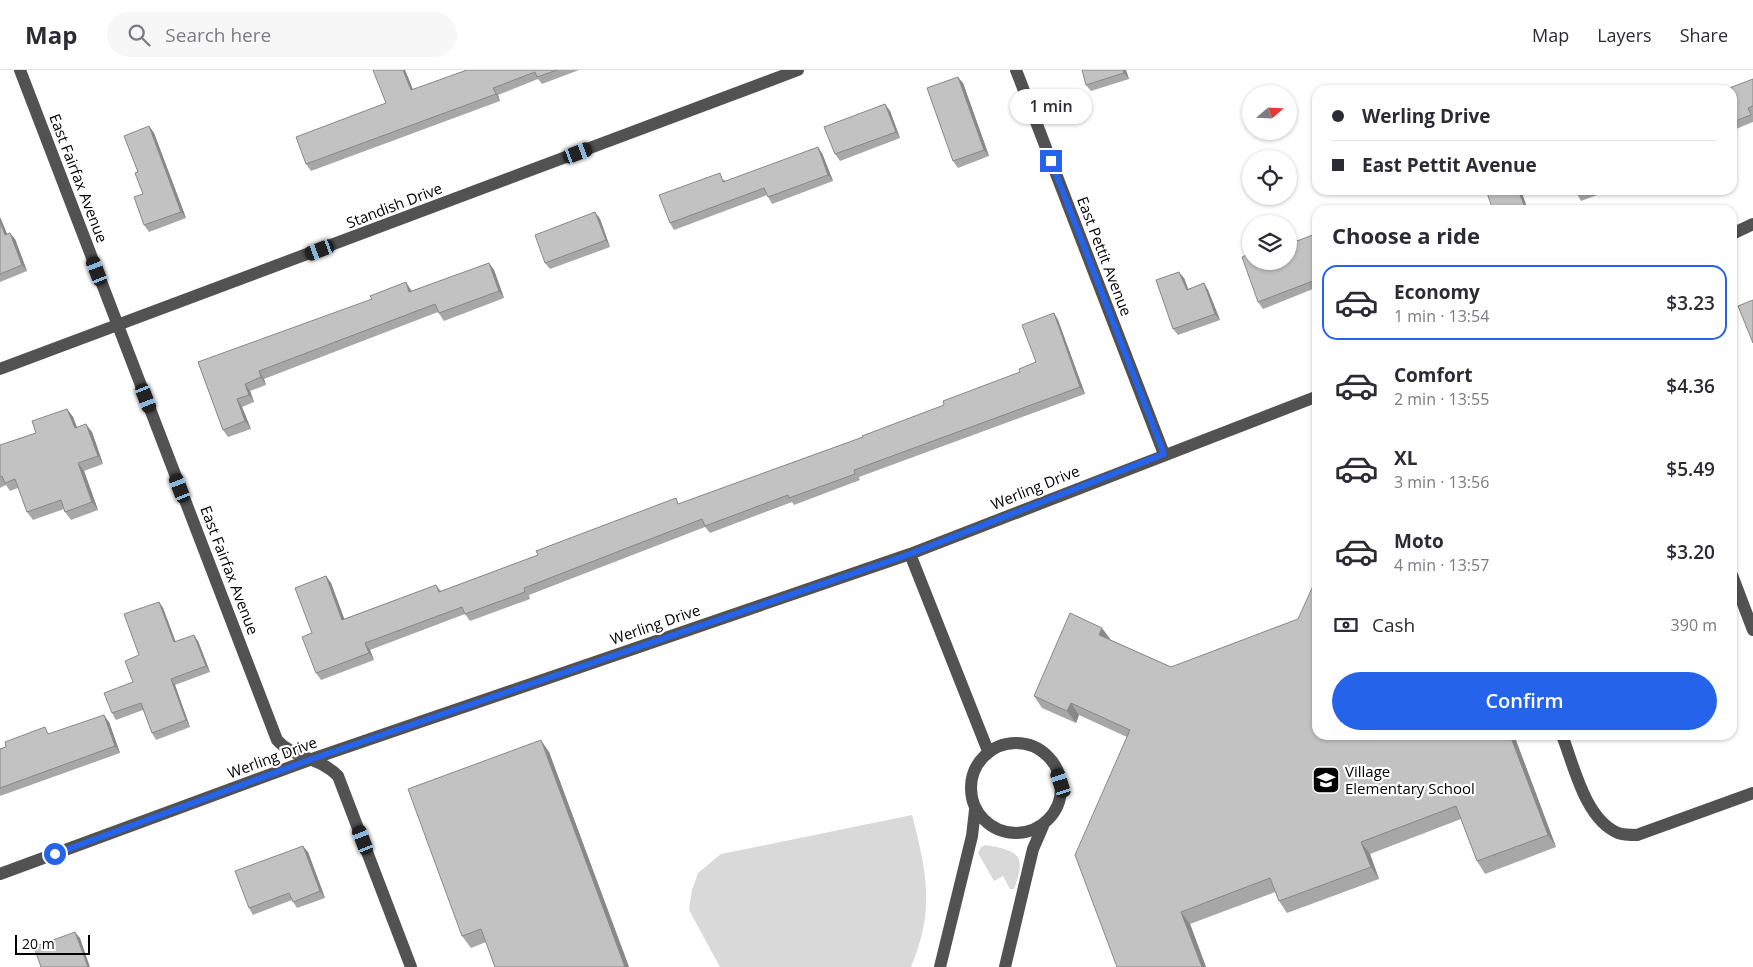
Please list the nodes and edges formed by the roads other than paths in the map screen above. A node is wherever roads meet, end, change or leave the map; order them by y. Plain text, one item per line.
1 (20, 70) edge
2 (798, 70) edge
3 (1016, 70) edge
4 (1753, 224) edge
5 (1737, 232) edge
6 (118, 325) junction
7 (0, 369) edge
8 (1312, 398) edge
9 (1164, 454) junction
10 (910, 554) junction
11 (1737, 582) edge
12 (1748, 599) edge
13 (1753, 630) edge
14 (1564, 740) edge
15 (988, 751) junction
16 (312, 759) junction
17 (1753, 793) edge
18 (975, 810) junction
19 (1043, 826) junction
20 (0, 874) edge
21 (411, 967) edge
22 (940, 967) edge
23 (1005, 967) edge

1 - 6 street, East Fairfax Avenue
2 - 6 street, Standish Drive
3 - 9 street, East Pettit Avenue
4 - 5 street
6 - 7 street, Standish Drive
6 - 16 street, East Fairfax Avenue
8 - 9 street, Werling Drive
9 - 10 street, Werling Drive
10 - 15 street
10 - 16 street, Werling Drive
11 - 12 street
12 - 13 street
14 - 17 street
15 - 18 street
15 - 19 street
16 - 20 street, Werling Drive
16 - 21 street, East Fairfax Avenue
18 - 19 street
18 - 22 street
19 - 23 street

